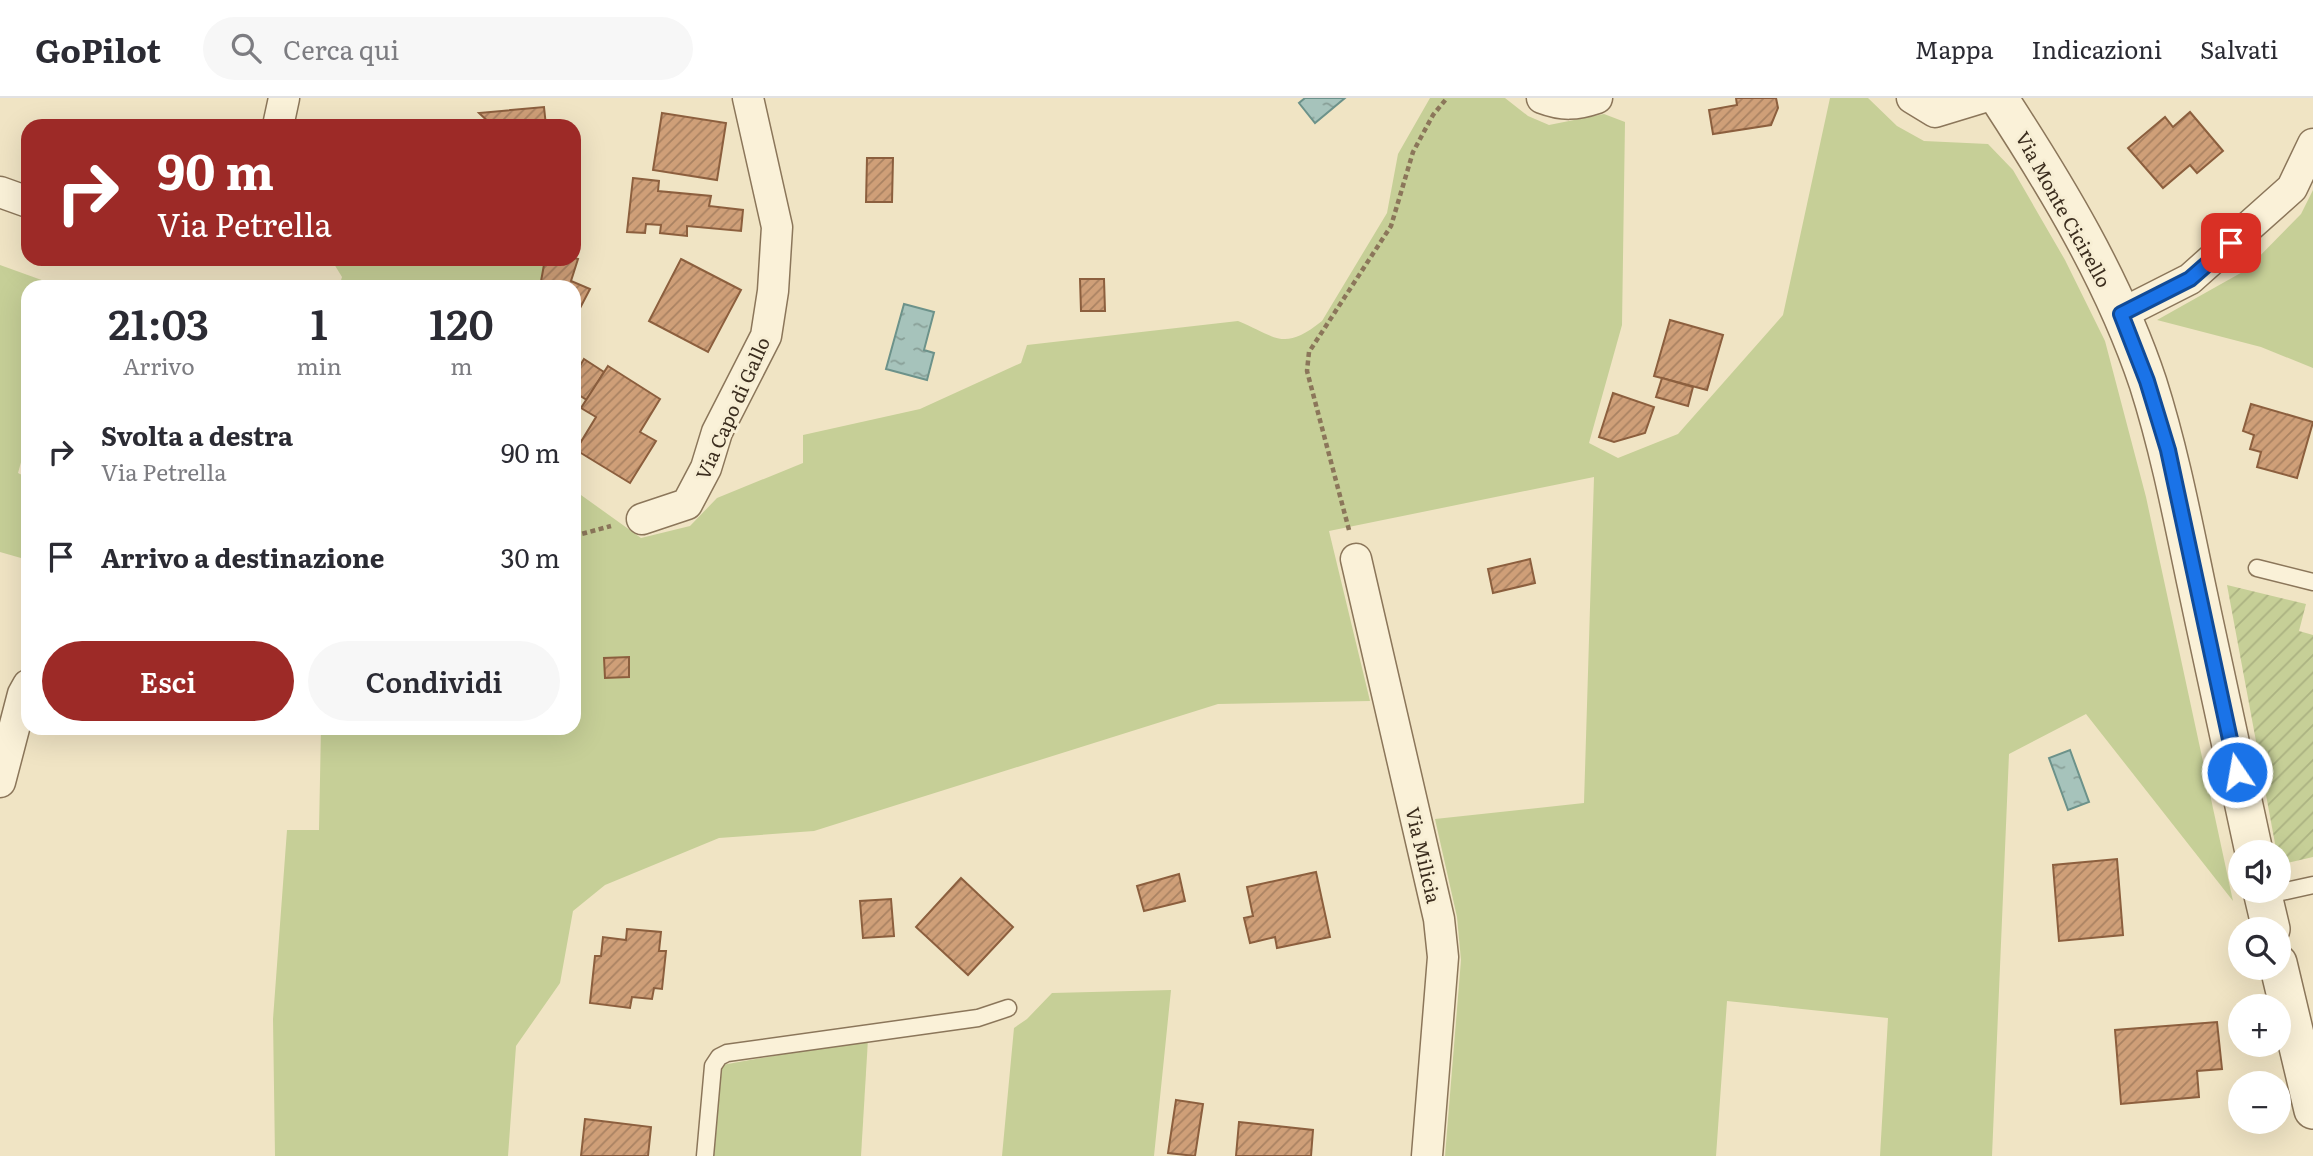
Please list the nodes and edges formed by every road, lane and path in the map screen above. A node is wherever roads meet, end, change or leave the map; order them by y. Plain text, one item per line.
1 (284, 98) edge
2 (748, 98) edge
3 (1447, 98) edge
4 (1542, 98) edge
5 (1597, 98) edge
6 (1912, 98) edge
7 (1981, 98) edge
8 (1999, 98) edge
9 (280, 119) edge
10 (2313, 145) edge
11 (0, 192) edge
12 (21, 200) edge
13 (2121, 314) junction
14 (642, 519) dead end
15 (1356, 559) joint
16 (2257, 568) dead end
17 (2313, 582) edge
18 (21, 702) edge
19 (0, 782) edge
20 (2251, 840) edge
21 (2313, 885) edge
22 (2265, 905) edge
23 (2282, 980) edge
24 (1009, 1008) dead end
25 (2312, 1104) edge
26 (705, 1156) edge
27 (1427, 1156) edge

1 - 9 street
2 - 14 street, Via Capo di Gallo
3 - 15 path
4 - 5 street
6 - 7 street
8 - 13 street, Via Monte Cicirello
10 - 13 street
11 - 12 street
13 - 20 street, Via Monte Cicirello
15 - 27 street, Via Milicia
16 - 17 lane
18 - 19 street
21 - 22 lane
23 - 25 street
24 - 26 lane

